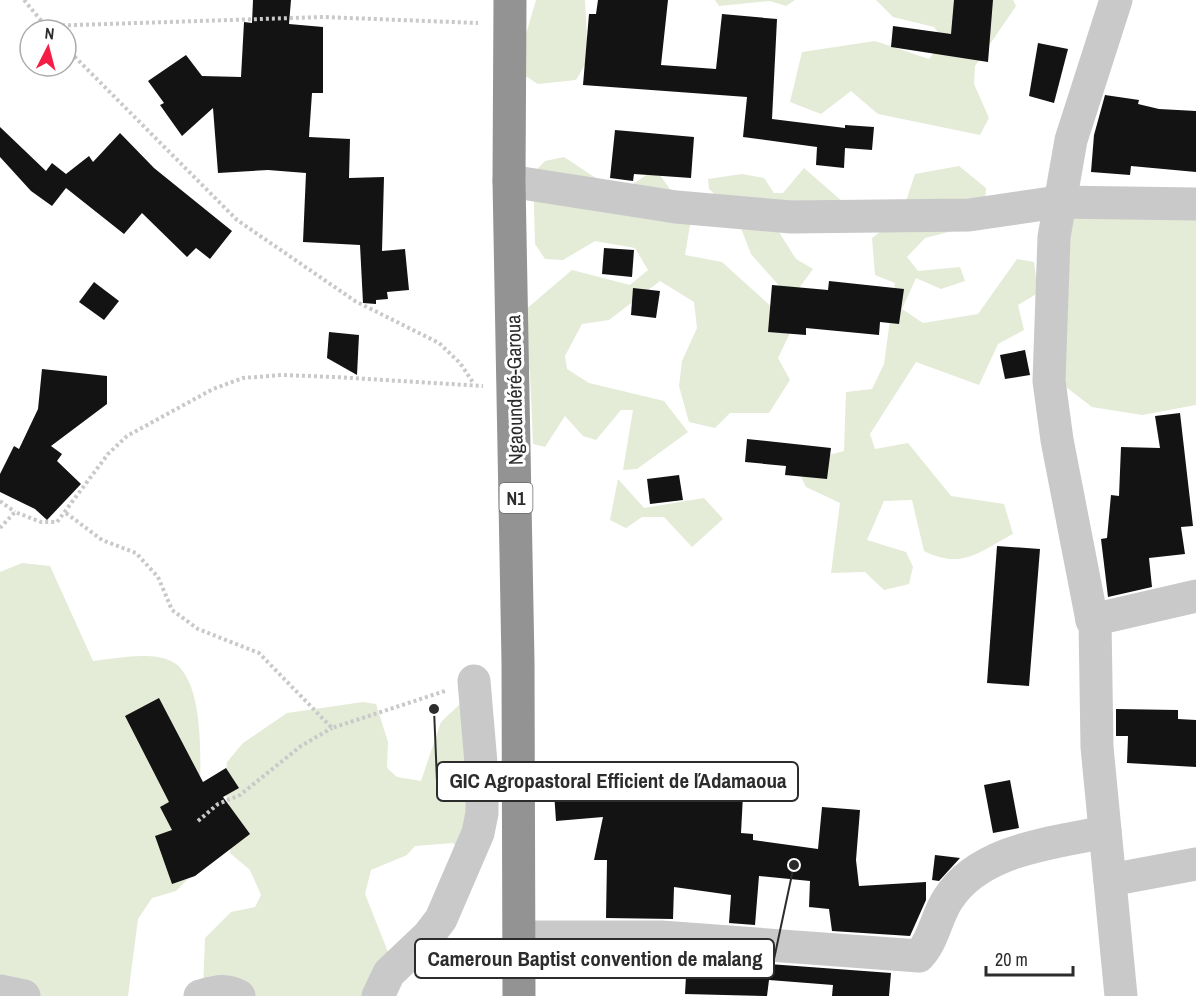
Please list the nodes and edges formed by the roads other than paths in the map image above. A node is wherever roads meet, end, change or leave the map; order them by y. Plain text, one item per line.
1 (1116, 0) edge
2 (510, 12) edge
3 (509, 181) junction
4 (1058, 202) junction
5 (1196, 204) edge
6 (1196, 596) edge
7 (1092, 620) junction
8 (474, 681) road end
9 (1106, 832) junction
10 (1196, 864) edge
11 (1110, 880) junction
12 (520, 937) junction
13 (0, 991) edge
14 (24, 996) edge
15 (200, 996) edge
16 (239, 996) edge
17 (378, 996) edge
18 (519, 996) edge
19 (1121, 996) edge

1 - 4 street
2 - 3 highway, Ngaoundéré-Garoua / N1
3 - 4 street
3 - 12 highway, Ngaoundéré-Garoua / N1
4 - 5 street
4 - 7 street
6 - 7 street
7 - 9 street
8 - 17 street
9 - 11 street
9 - 12 street
10 - 11 street
11 - 19 street
12 - 18 highway, Ngaoundéré-Garoua / N1
13 - 14 street
15 - 16 street

